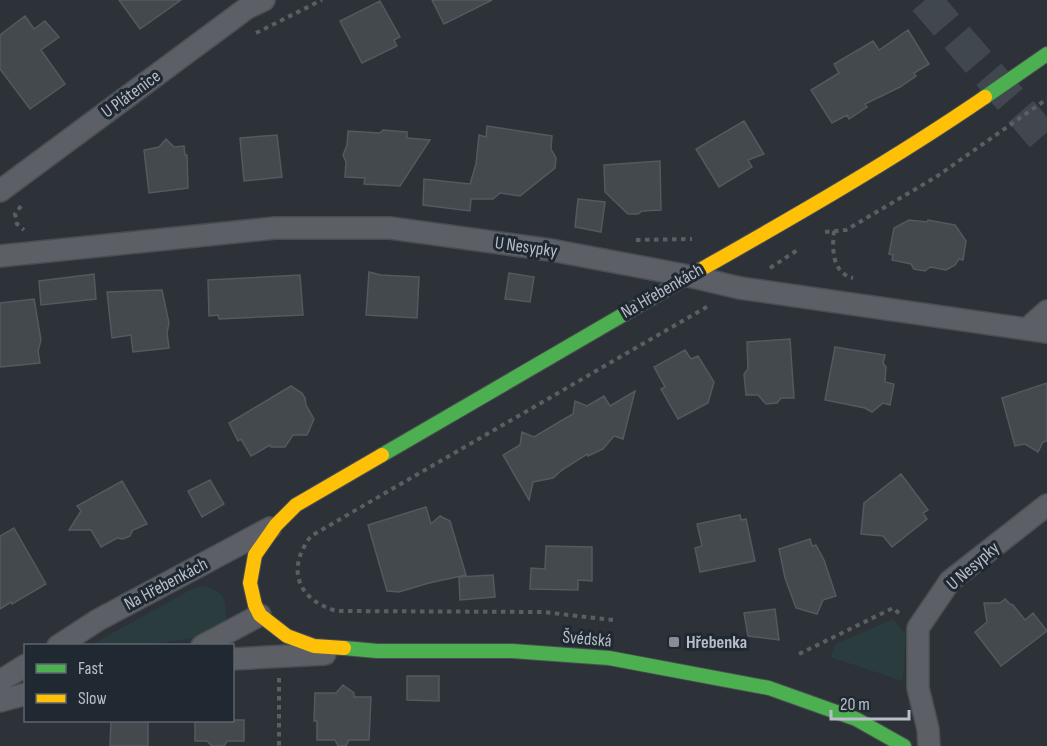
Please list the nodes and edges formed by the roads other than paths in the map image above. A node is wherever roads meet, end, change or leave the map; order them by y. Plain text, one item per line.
1 (264, 0) edge
2 (1047, 54) edge
3 (0, 191) edge
4 (0, 256) edge
5 (688, 276) junction
6 (1047, 311) edge
7 (1037, 331) edge
8 (1047, 505) edge
9 (276, 525) junction
10 (260, 615) junction
11 (60, 644) edge
12 (204, 644) edge
13 (377, 651) junction
14 (234, 659) edge
15 (24, 666) edge
16 (0, 681) edge
17 (24, 695) edge
18 (0, 701) edge
19 (904, 746) edge
20 (929, 746) edge

1 - 3 street, U Plátenice
2 - 5 street, Na Hřebenkách
4 - 5 street, U Nesypky
5 - 7 street, U Nesypky
5 - 9 street, Na Hřebenkách
6 - 7 street
8 - 20 street, U Nesypky
9 - 10 street, Na Hřebenkách
9 - 11 street, Na Hřebenkách
10 - 12 street
10 - 13 street, Švédská
13 - 14 street
13 - 19 street, Švédská
15 - 16 street
17 - 18 street

